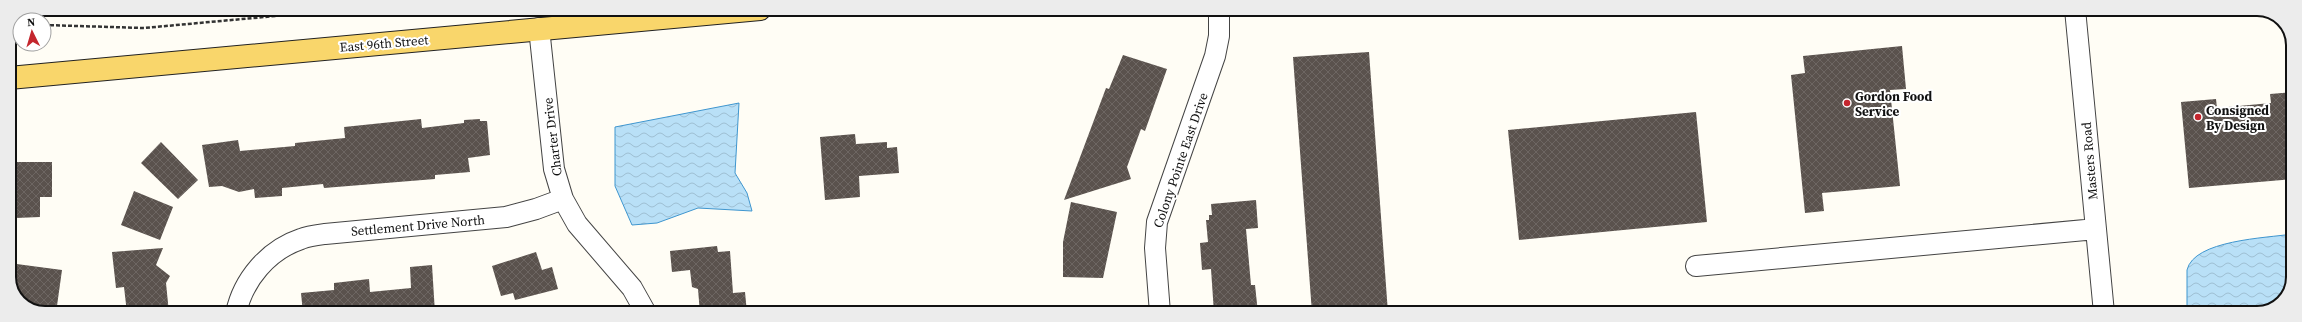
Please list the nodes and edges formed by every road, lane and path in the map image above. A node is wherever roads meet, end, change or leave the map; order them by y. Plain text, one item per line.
1 (275, 16) edge
2 (679, 16) edge
3 (1219, 16) edge
4 (2076, 16) edge
5 (52, 26) edge
6 (539, 28) junction
7 (16, 77) edge
8 (563, 199) junction
9 (2096, 228) junction
10 (1696, 266) dead end
11 (239, 306) edge
12 (642, 306) edge
13 (1159, 306) edge
14 (2103, 306) edge

1 - 5 path
2 - 6 main road, East 96th Street
3 - 13 street, Colony Pointe East Drive
4 - 9 street, Masters Road
6 - 7 main road, East 96th Street
6 - 8 street, Charter Drive
8 - 11 street, Settlement Drive North
8 - 12 street, Charter Drive
9 - 10 street
9 - 14 street, Masters Road

